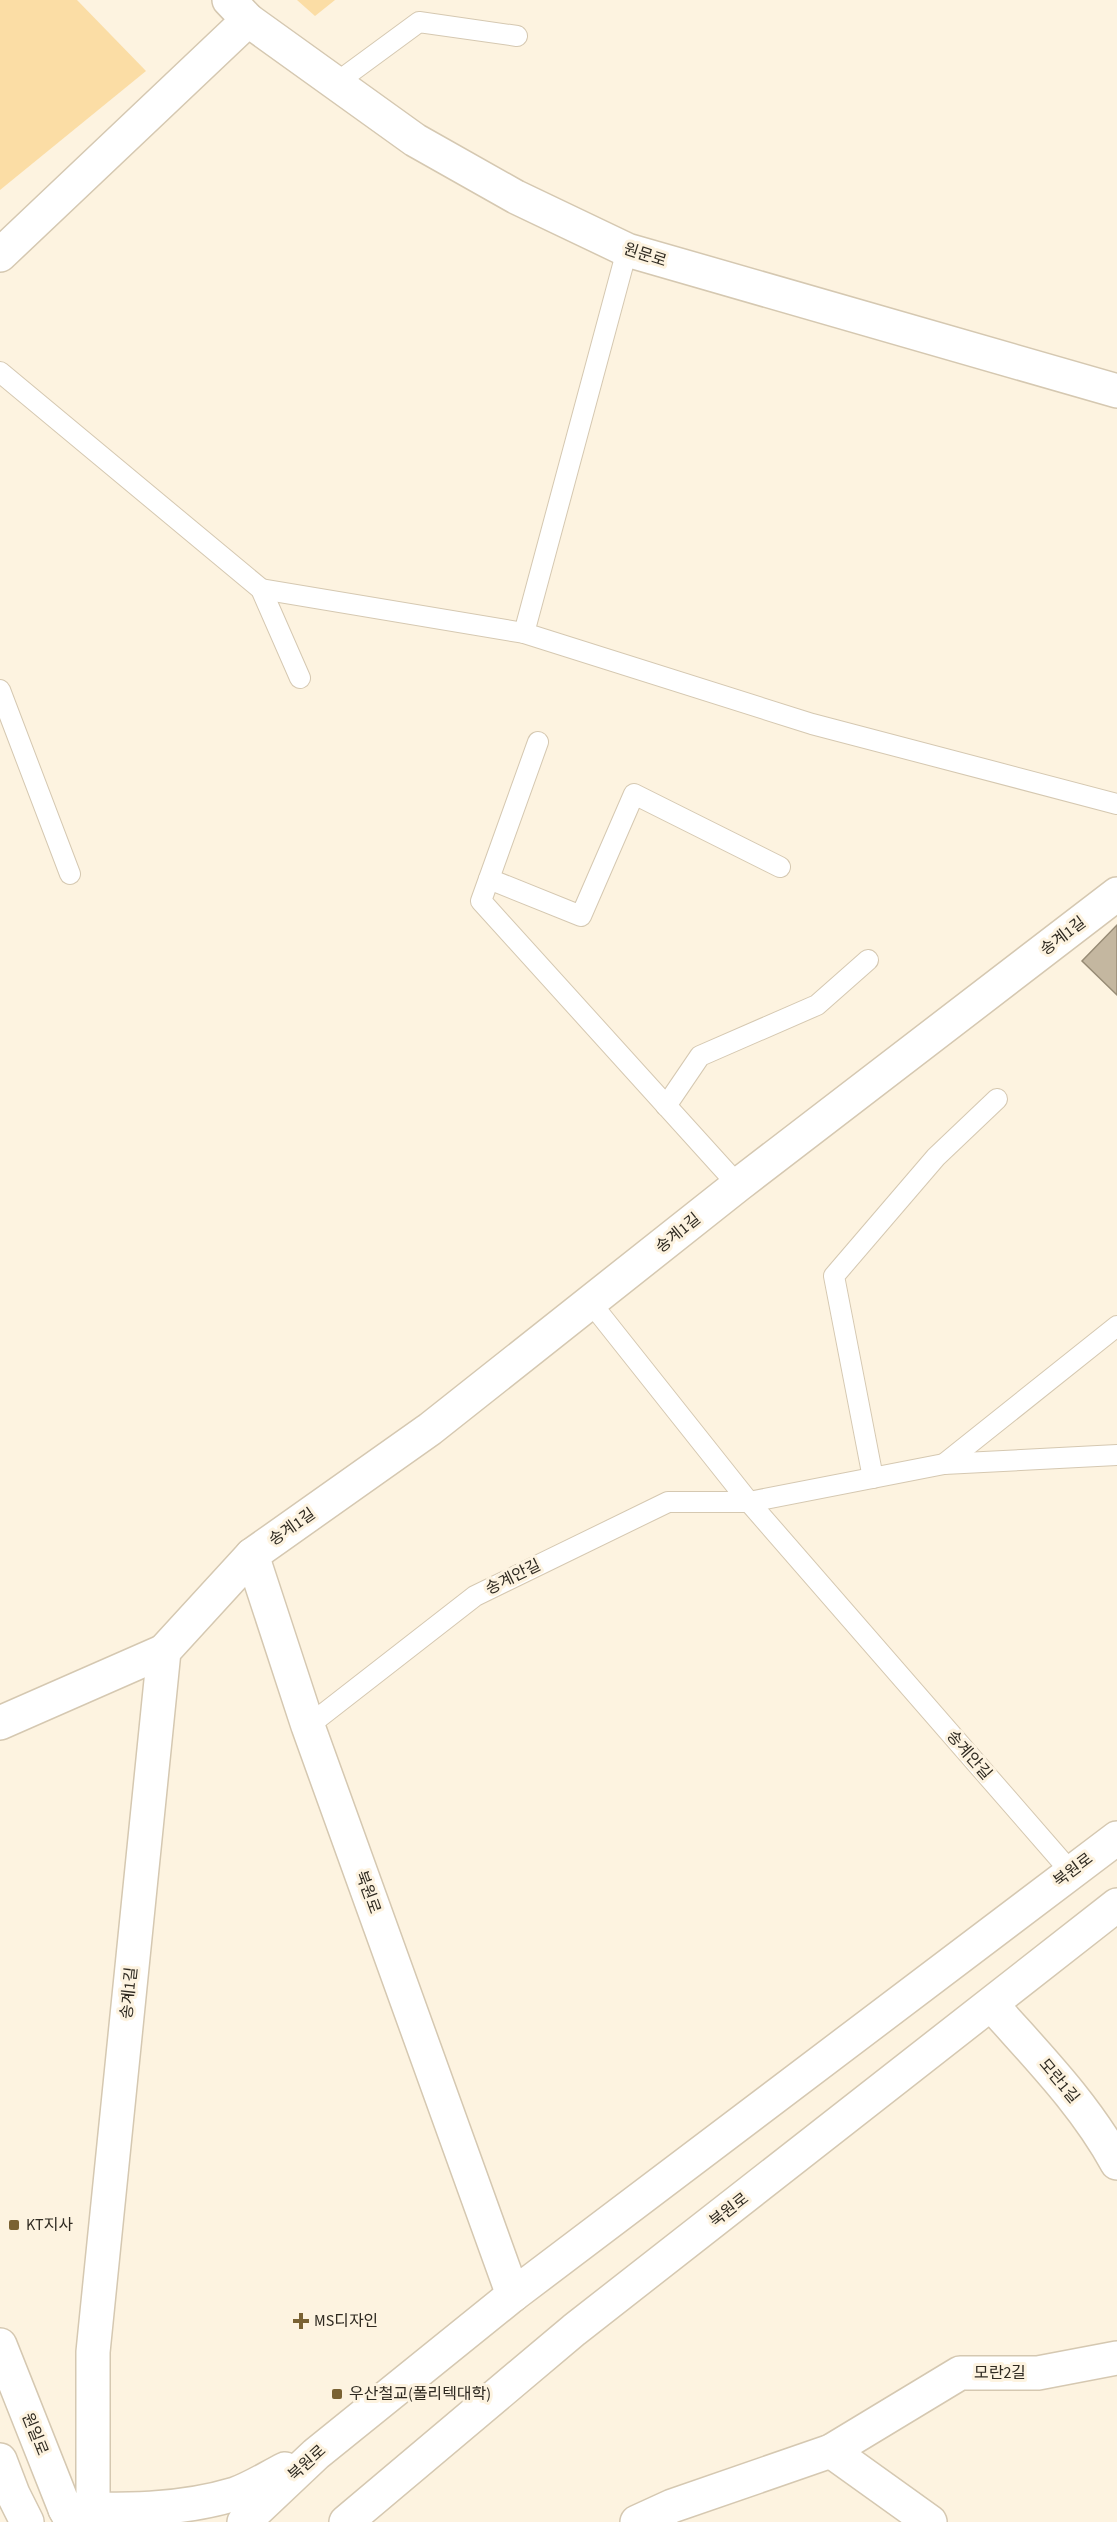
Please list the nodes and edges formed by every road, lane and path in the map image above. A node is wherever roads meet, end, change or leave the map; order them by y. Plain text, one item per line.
1 (239, 10) edge
2 (517, 36) dead end
3 (336, 83) junction
4 (627, 250) junction
5 (0, 255) edge
6 (0, 372) edge
7 (1117, 391) edge
8 (261, 589) junction
9 (524, 633) junction
10 (300, 678) dead end
11 (0, 690) edge
12 (538, 742) dead end
13 (1117, 804) edge
14 (780, 867) dead end
15 (70, 874) dead end
16 (489, 879) junction
17 (1117, 894) edge
18 (868, 960) dead end
19 (997, 1099) dead end
20 (666, 1106) junction
21 (738, 1185) junction
22 (591, 1303) junction
23 (1117, 1326) edge
24 (1117, 1455) edge
25 (944, 1464) junction
26 (873, 1478) junction
27 (749, 1502) junction
28 (252, 1555) junction
29 (164, 1651) junction
30 (0, 1723) edge
31 (308, 1726) junction
32 (1117, 1838) edge
33 (1071, 1872) junction
34 (1117, 1905) edge
35 (992, 2005) junction
36 (1107, 2120) edge
37 (1117, 2163) edge
38 (513, 2295) junction
39 (0, 2345) edge
40 (1117, 2358) edge
41 (831, 2451) junction
42 (316, 2454) junction
43 (0, 2460) edge
44 (18, 2513) edge
45 (77, 2514) edge
46 (244, 2522) edge
47 (346, 2522) edge
48 (637, 2522) edge
49 (930, 2522) edge

1 - 3 street, 원문로
1 - 5 street
2 - 3 lane
3 - 4 street, 원문로
4 - 7 street, 원문로
4 - 9 lane
6 - 8 lane
8 - 9 lane
8 - 10 lane
9 - 13 lane
11 - 15 lane
12 - 16 lane
14 - 16 lane
16 - 20 lane
17 - 21 street, 송계1길
18 - 20 lane
19 - 26 lane
20 - 21 lane
21 - 22 street, 송계1길
22 - 27 lane, 송계안길
22 - 28 street, 송계1길
23 - 25 lane, 송계안길
24 - 25 lane, 송계안길
25 - 26 lane, 송계안길
26 - 27 lane, 송계안길
27 - 31 lane, 송계안길
27 - 33 lane, 송계안길
28 - 29 street, 송계1길
28 - 31 street, 북원로
29 - 30 street
29 - 45 street, 송계1길
31 - 38 street, 북원로
32 - 33 street, 북원로
33 - 38 street, 북원로
34 - 35 street, 북원로
35 - 36 street, 모란1길
35 - 47 street, 북원로
36 - 37 street, 모란1길
38 - 42 street, 북원로
39 - 45 street, 원일로
40 - 41 street, 모란2길
41 - 48 street, 모란2길
41 - 49 street
42 - 45 street
42 - 46 street, 북원로
43 - 44 street

